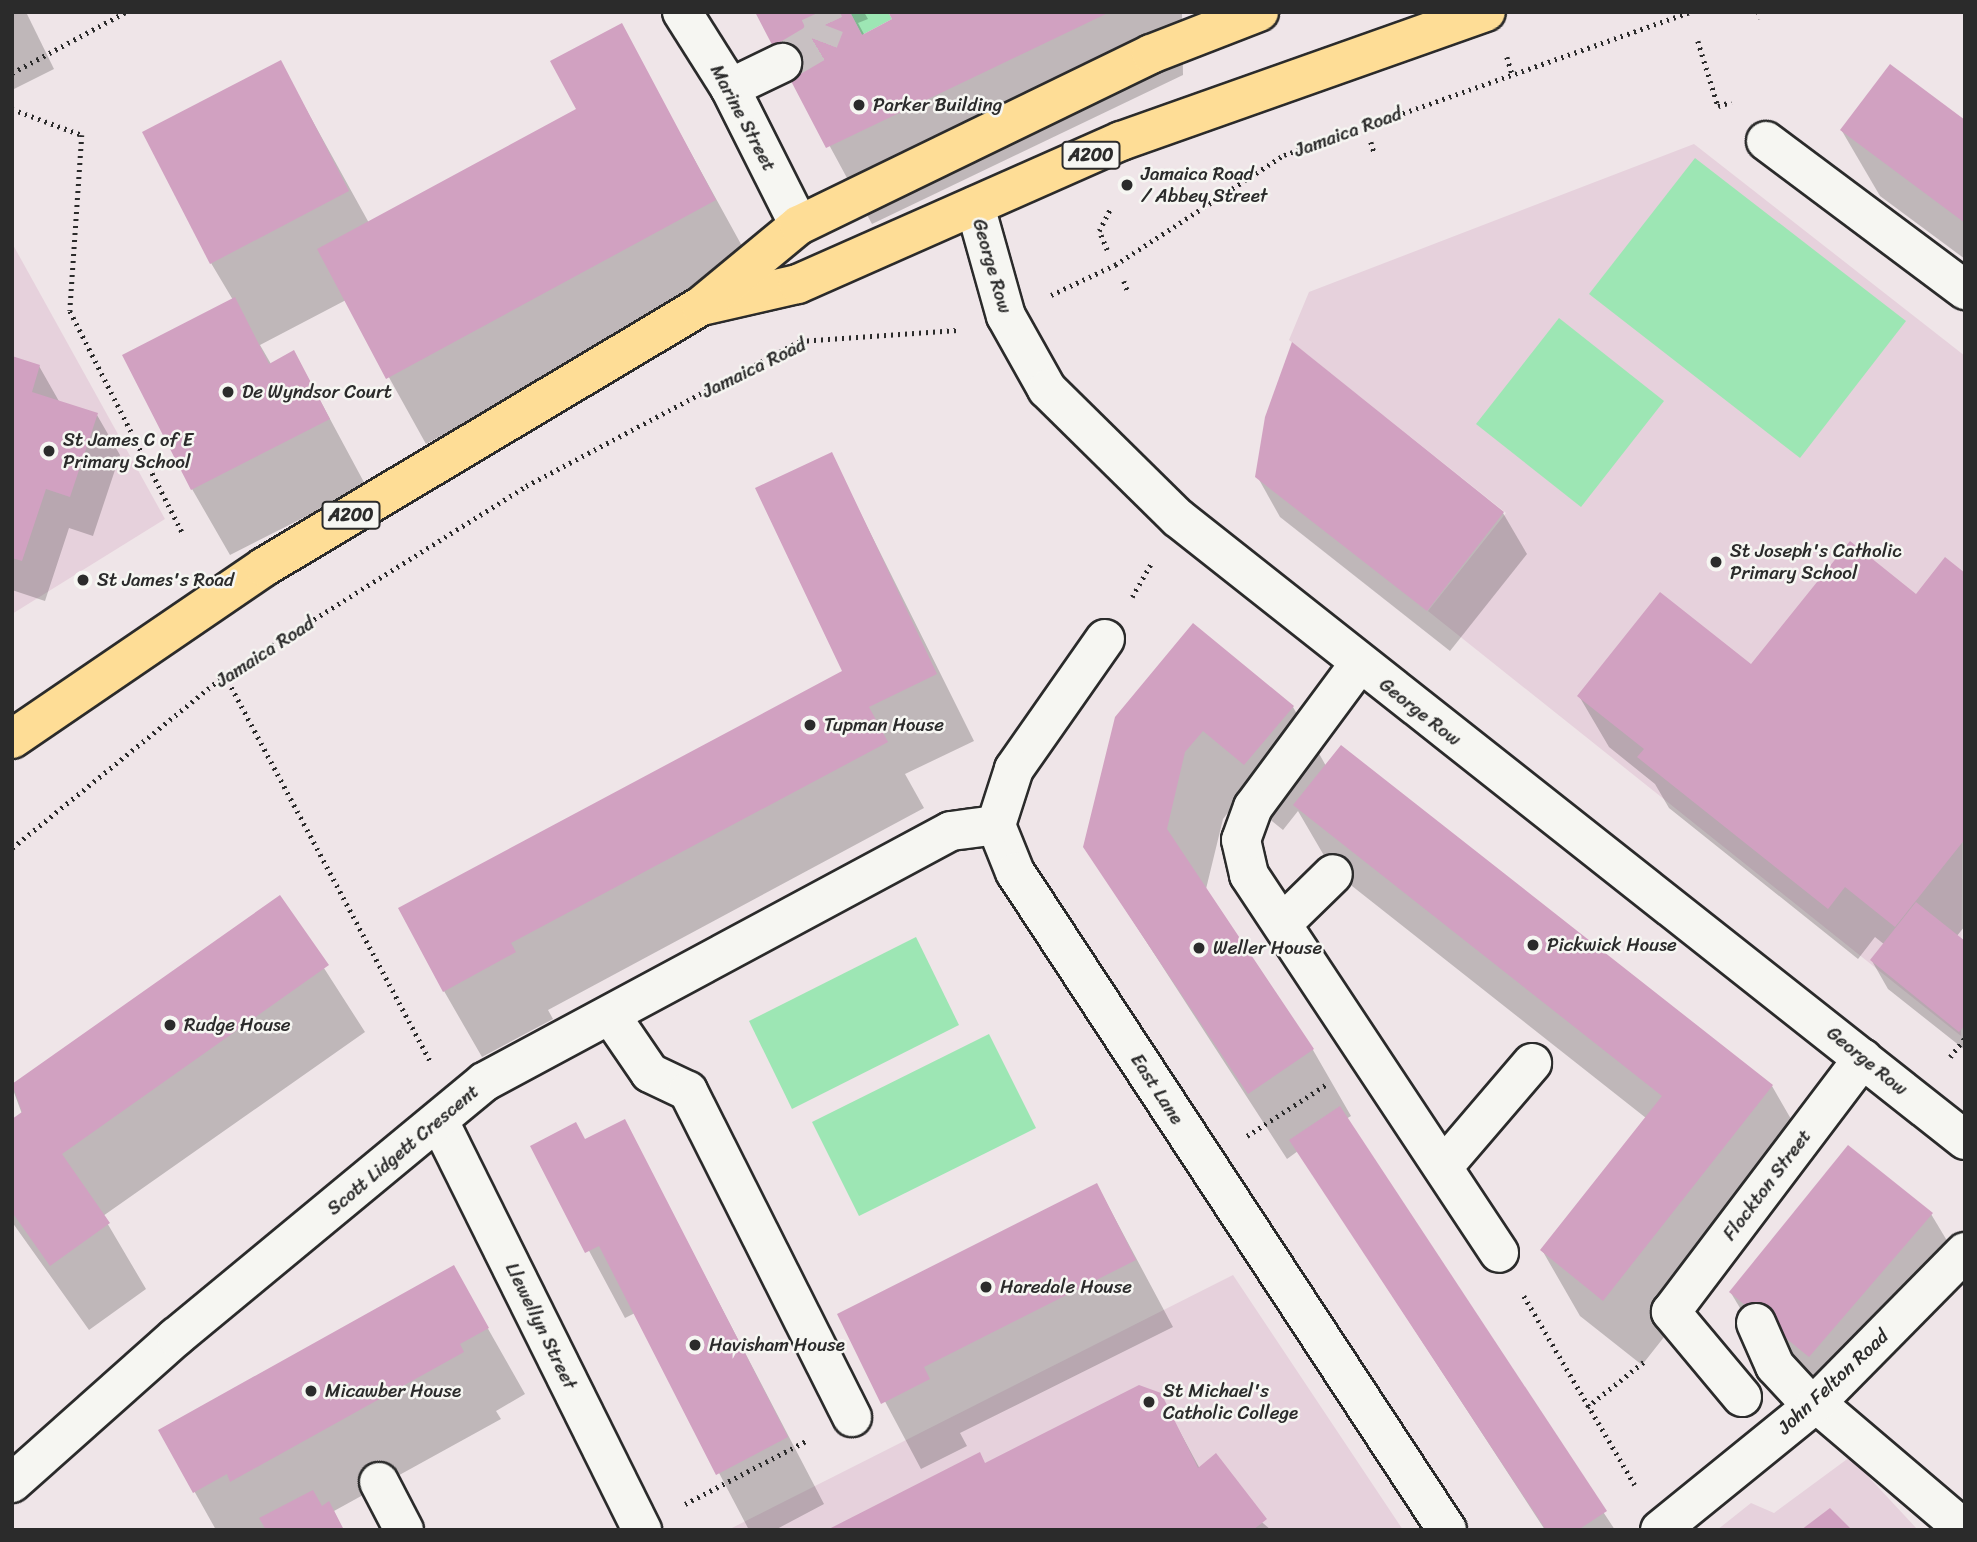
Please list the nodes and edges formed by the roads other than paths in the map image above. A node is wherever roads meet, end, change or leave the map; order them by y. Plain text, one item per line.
1 (682, 12) edge
2 (1259, 12) edge
3 (1486, 12) edge
4 (782, 63) tunnel mouth
5 (730, 88) junction
6 (1766, 141) road end
7 (975, 206) junction
8 (799, 225) junction
9 (1965, 290) edge
10 (701, 306) junction
11 (1105, 639) road end
12 (1359, 664) junction
13 (12, 739) edge
14 (996, 825) junction
15 (1333, 874) dead end
16 (1282, 924) junction
17 (611, 1017) junction
18 (1863, 1058) junction
19 (1532, 1063) dead end
20 (447, 1114) junction
21 (1965, 1140) edge
22 (1443, 1167) junction
23 (1965, 1252) edge
24 (1499, 1253) road end
25 (1756, 1323) dead end
26 (1742, 1397) dead end
27 (1814, 1405) junction
28 (852, 1416) road end
29 (379, 1482) dead end
30 (12, 1483) edge
31 (641, 1526) edge
32 (1661, 1529) edge
33 (404, 1530) edge
34 (1447, 1530) edge
35 (1965, 1530) edge

1 - 5 street, Marine Street
2 - 8 main road, A200
3 - 7 main road, A200
4 - 5 street
5 - 8 street, Marine Street
6 - 9 street
7 - 10 main road, A200
7 - 12 street, George Row
8 - 10 main road, A200
10 - 13 main road, A200
11 - 14 street
12 - 16 street
12 - 18 street, George Row
14 - 17 street, Scott Lidgett Crescent
14 - 34 street, East Lane
15 - 16 street
16 - 22 street
17 - 20 street, Scott Lidgett Crescent
17 - 28 street
18 - 21 street, George Row
18 - 26 street, Flockton Street
19 - 22 street
20 - 30 street, Scott Lidgett Crescent
20 - 31 street, Llewellyn Street
22 - 24 street
23 - 27 street, John Felton Road
25 - 27 street
27 - 32 street, John Felton Road
27 - 35 street
29 - 33 street

